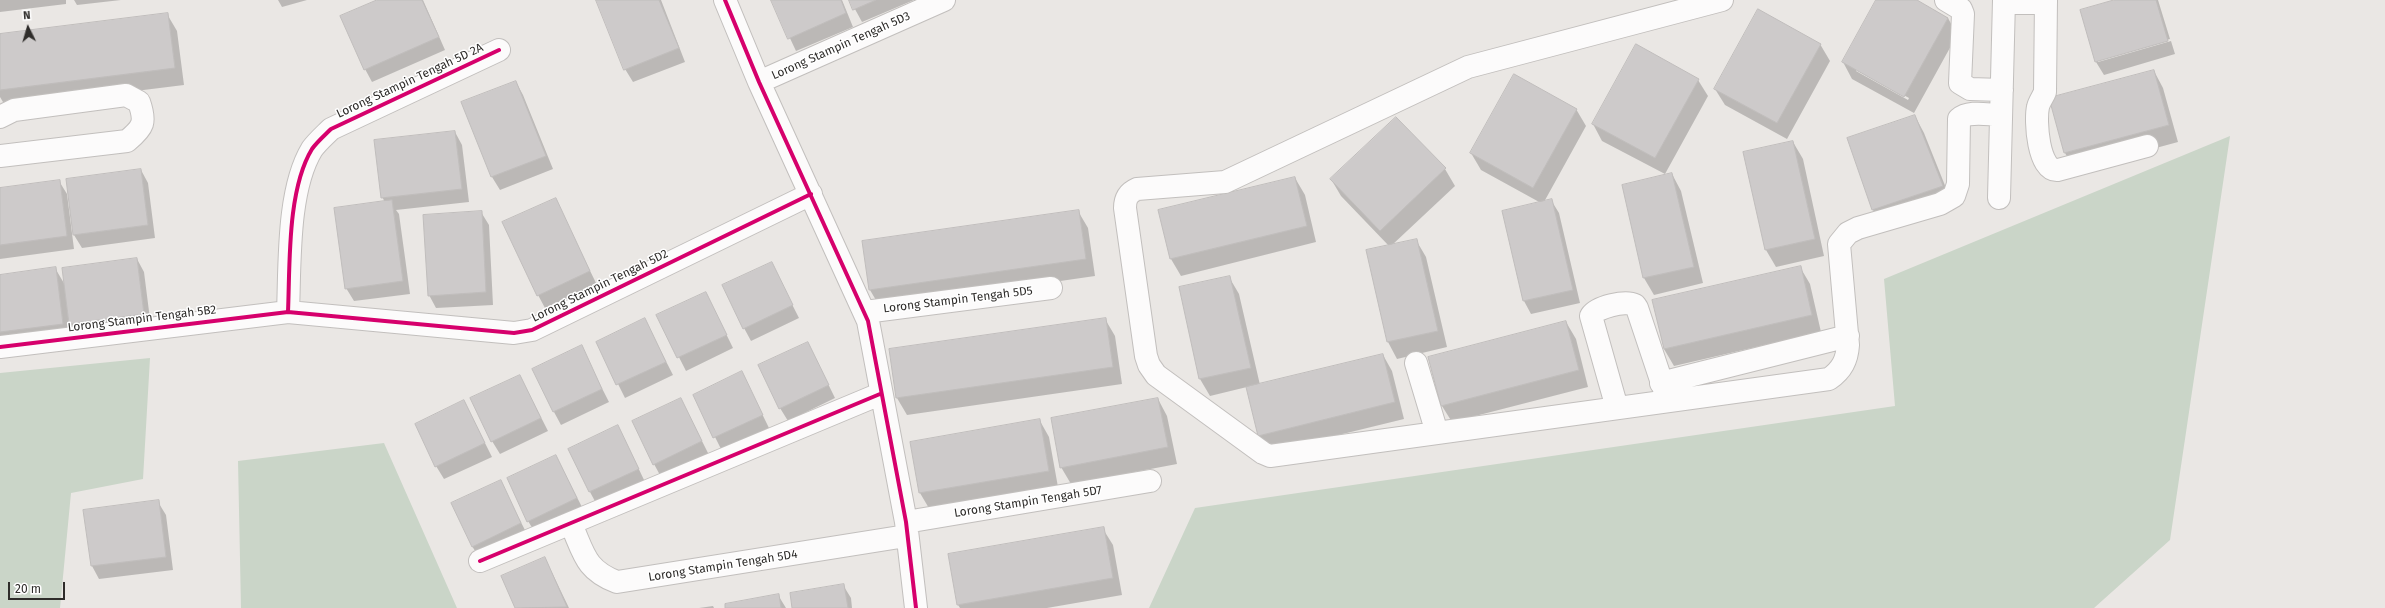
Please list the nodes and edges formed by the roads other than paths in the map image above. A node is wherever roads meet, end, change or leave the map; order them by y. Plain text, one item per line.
1 (725, 0) edge
2 (944, 0) edge
3 (1722, 0) edge
4 (1946, 0) edge
5 (2004, 1) edge
6 (2046, 1) edge
7 (499, 50) dead end
8 (759, 82) junction
9 (2002, 90) junction
10 (2001, 115) junction
11 (0, 117) edge
12 (2147, 146) dead end
13 (0, 156) edge
14 (811, 194) junction
15 (1999, 198) dead end
16 (1051, 288) dead end
17 (288, 312) junction
18 (865, 312) junction
19 (1848, 336) junction
20 (0, 347) edge
21 (1416, 363) dead end
22 (1664, 392) junction
23 (880, 394) junction
24 (1617, 408) junction
25 (1437, 433) junction
26 (1150, 481) dead end
27 (571, 524) junction
28 (906, 529) junction
29 (480, 561) dead end
30 (916, 608) edge

1 - 8 street
2 - 8 street, Lorong Stampin Tengah 5D3
3 - 25 street
4 - 9 street
5 - 6 street
5 - 9 street
6 - 12 street
7 - 17 street, Lorong Stampin Tengah 5D 2A
8 - 14 street
9 - 10 street
10 - 15 street
10 - 19 street
11 - 13 street
14 - 17 street, Lorong Stampin Tengah 5D2
14 - 18 street
16 - 18 street, Lorong Stampin Tengah 5D5
17 - 20 street, Lorong Stampin Tengah 5B2
18 - 23 street
19 - 22 street
19 - 22 street
21 - 25 street
22 - 24 street
22 - 24 street
23 - 27 street
23 - 28 street
24 - 25 street
26 - 28 street, Lorong Stampin Tengah 5D7
27 - 28 street, Lorong Stampin Tengah 5D4
27 - 29 street
28 - 30 street

